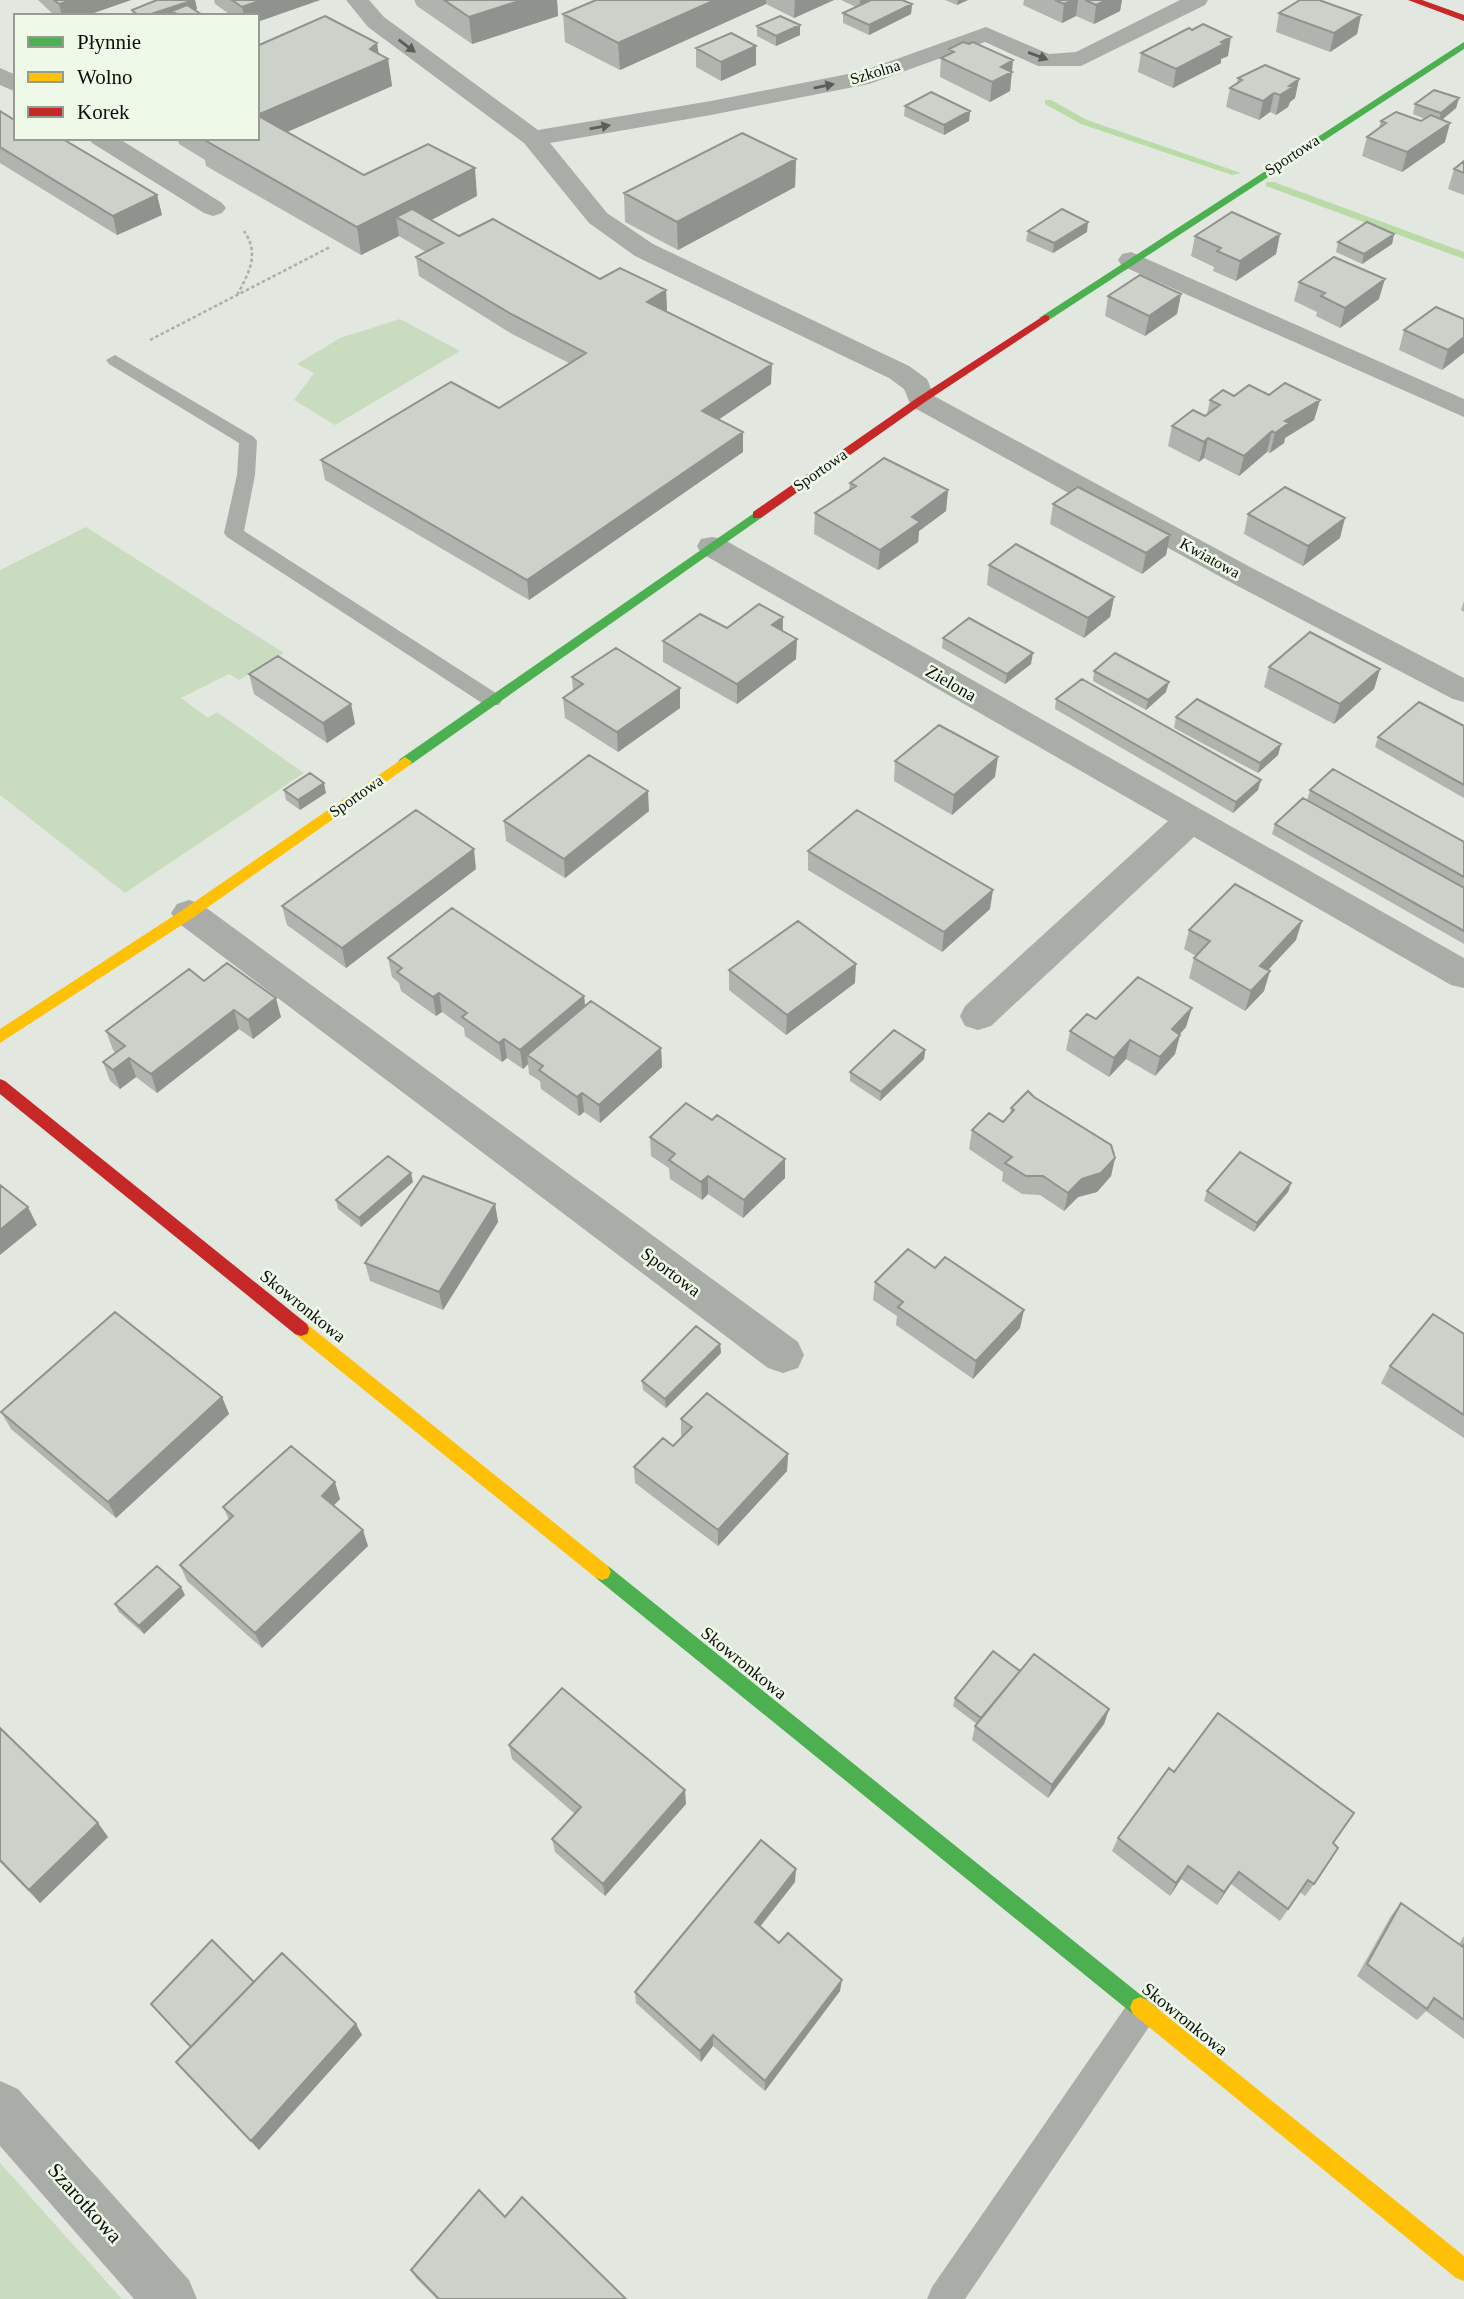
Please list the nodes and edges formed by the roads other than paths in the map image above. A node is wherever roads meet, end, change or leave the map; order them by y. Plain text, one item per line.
1 (357, 0) edge
2 (1197, 0) edge
3 (1412, 0) edge
4 (1464, 18) edge
5 (1464, 45) edge
6 (533, 138) junction
7 (104, 140) edge
8 (213, 208) road end
9 (1131, 260) junction
10 (115, 360) dead end
11 (921, 400) junction
12 (1464, 409) edge
13 (712, 546) junction
14 (1464, 691) edge
15 (492, 700) junction
16 (1191, 820) junction
17 (189, 913) junction
18 (1464, 975) edge
19 (978, 1016) dead end
20 (0, 1037) edge
21 (0, 1085) edge
22 (783, 1355) dead end
23 (1142, 2010) junction
24 (0, 2107) edge
25 (1464, 2270) edge
26 (170, 2299) edge
27 (944, 2299) edge

1 -> 6 street
6 -> 2 street, Szkolna
3 - 4 street
5 - 9 street, Sportowa
6 - 11 street
7 - 8 street
9 - 11 street, Sportowa
9 - 12 street
10 - 15 lane
11 - 13 street, Sportowa
11 - 14 street, Kwiatowa
13 - 15 street, Sportowa
13 - 16 street, Zielona
15 - 17 street, Sportowa
16 - 18 street, Zielona
16 - 19 street
17 - 20 street, Sportowa
17 - 22 street, Sportowa
21 - 23 street, Skowronkowa
23 - 25 street, Skowronkowa
23 - 27 lane
24 - 26 street, Szarotkowa

